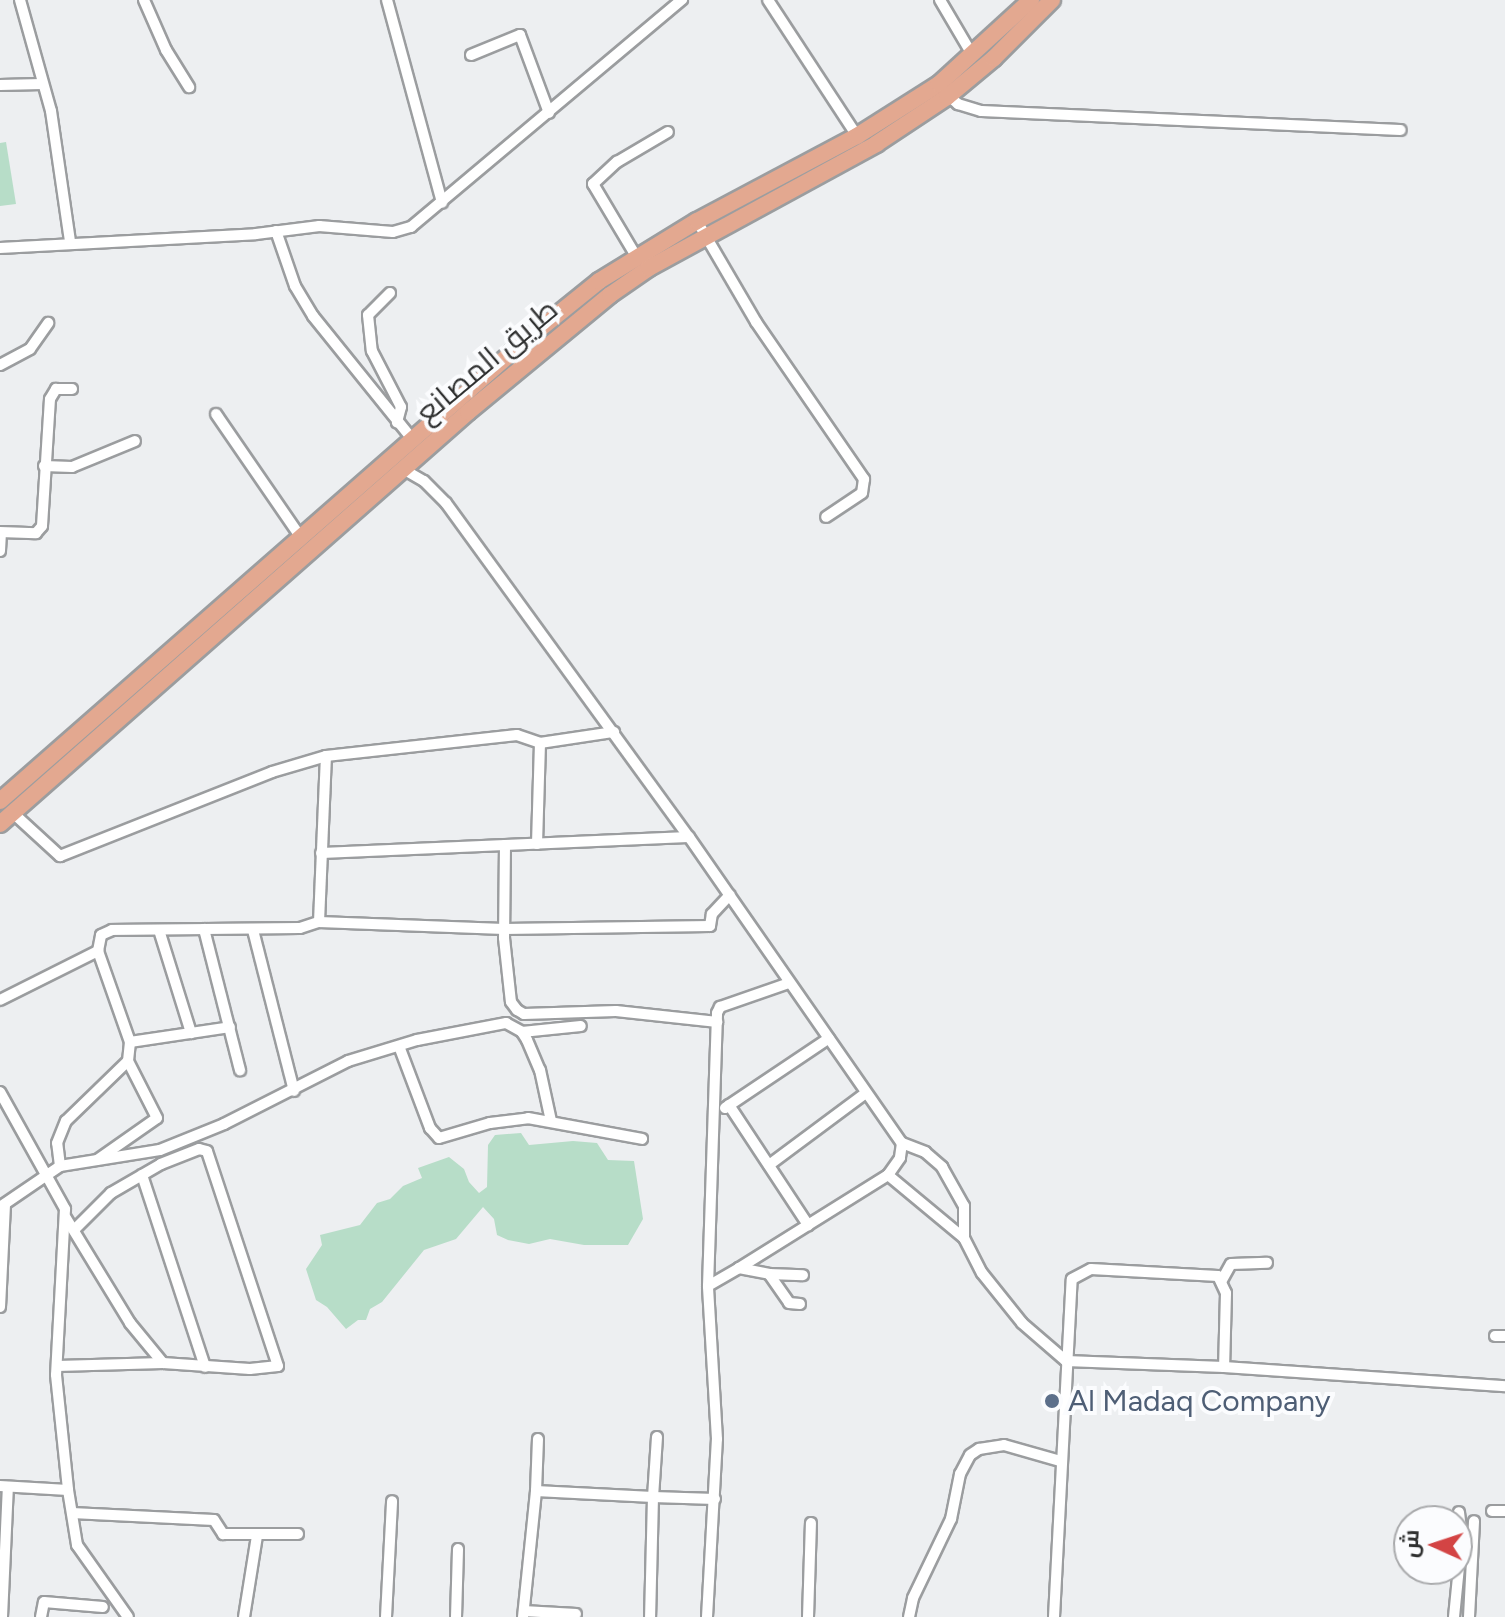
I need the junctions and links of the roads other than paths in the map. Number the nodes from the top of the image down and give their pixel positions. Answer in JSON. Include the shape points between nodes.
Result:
{"nodes":[{"id":1,"x":20,"y":0,"type":"edge"},
{"id":2,"x":144,"y":0,"type":"edge"},
{"id":3,"x":387,"y":0,"type":"edge"},
{"id":4,"x":682,"y":0,"type":"edge"},
{"id":5,"x":768,"y":0,"type":"edge"},
{"id":6,"x":940,"y":0,"type":"edge"},
{"id":7,"x":1031,"y":0,"type":"edge"},
{"id":8,"x":1052,"y":0,"type":"edge"},
{"id":9,"x":471,"y":55,"type":"dead end"},
{"id":10,"x":973,"y":56,"type":"junction"},
{"id":11,"x":42,"y":84,"type":"junction"},
{"id":12,"x":0,"y":85,"type":"edge"},
{"id":13,"x":189,"y":87,"type":"dead end"},
{"id":14,"x":943,"y":90,"type":"junction"},
{"id":15,"x":549,"y":113,"type":"junction"},
{"id":16,"x":1401,"y":130,"type":"dead end"},
{"id":17,"x":668,"y":132,"type":"dead end"},
{"id":18,"x":857,"y":136,"type":"junction"},
{"id":19,"x":442,"y":203,"type":"junction"},
{"id":20,"x":701,"y":229,"type":"junction"},
{"id":21,"x":276,"y":231,"type":"junction"},
{"id":22,"x":70,"y":242,"type":"junction"},
{"id":23,"x":0,"y":248,"type":"edge"},
{"id":24,"x":636,"y":256,"type":"junction"},
{"id":25,"x":390,"y":293,"type":"dead end"},
{"id":26,"x":48,"y":323,"type":"dead end"},
{"id":27,"x":0,"y":365,"type":"edge"},
{"id":28,"x":72,"y":389,"type":"dead end"},
{"id":29,"x":216,"y":414,"type":"dead end"},
{"id":30,"x":397,"y":422,"type":"junction"},
{"id":31,"x":413,"y":440,"type":"junction"},
{"id":32,"x":135,"y":441,"type":"dead end"},
{"id":33,"x":44,"y":466,"type":"junction"},
{"id":34,"x":403,"y":469,"type":"junction"},
{"id":35,"x":826,"y":517,"type":"dead end"},
{"id":36,"x":0,"y":532,"type":"edge"},
{"id":37,"x":300,"y":536,"type":"junction"},
{"id":38,"x":0,"y":551,"type":"edge"},
{"id":39,"x":614,"y":732,"type":"junction"},
{"id":40,"x":540,"y":743,"type":"junction"},
{"id":41,"x":326,"y":756,"type":"junction"},
{"id":42,"x":0,"y":801,"type":"edge"},
{"id":43,"x":6,"y":819,"type":"edge"},
{"id":44,"x":689,"y":837,"type":"junction"},
{"id":45,"x":537,"y":844,"type":"junction"},
{"id":46,"x":505,"y":845,"type":"junction"},
{"id":47,"x":321,"y":853,"type":"junction"},
{"id":48,"x":730,"y":895,"type":"junction"},
{"id":49,"x":319,"y":922,"type":"junction"},
{"id":50,"x":204,"y":929,"type":"junction"},
{"id":51,"x":504,"y":929,"type":"junction"},
{"id":52,"x":159,"y":930,"type":"junction"},
{"id":53,"x":253,"y":930,"type":"junction"},
{"id":54,"x":98,"y":951,"type":"junction"},
{"id":55,"x":789,"y":983,"type":"junction"},
{"id":56,"x":0,"y":1000,"type":"edge"},
{"id":57,"x":717,"y":1022,"type":"junction"},
{"id":58,"x":581,"y":1026,"type":"dead end"},
{"id":59,"x":230,"y":1027,"type":"junction"},
{"id":60,"x":522,"y":1032,"type":"junction"},
{"id":61,"x":191,"y":1033,"type":"junction"},
{"id":62,"x":829,"y":1038,"type":"junction"},
{"id":63,"x":130,"y":1042,"type":"junction"},
{"id":64,"x":399,"y":1046,"type":"junction"},
{"id":65,"x":128,"y":1061,"type":"junction"},
{"id":66,"x":240,"y":1070,"type":"dead end"},
{"id":67,"x":294,"y":1091,"type":"junction"},
{"id":68,"x":0,"y":1092,"type":"edge"},
{"id":69,"x":866,"y":1093,"type":"junction"},
{"id":70,"x":729,"y":1105,"type":"junction"},
{"id":71,"x":714,"y":1116,"type":"junction"},
{"id":72,"x":551,"y":1121,"type":"junction"},
{"id":73,"x":642,"y":1139,"type":"dead end"},
{"id":74,"x":902,"y":1143,"type":"junction"},
{"id":75,"x":96,"y":1161,"type":"junction"},
{"id":76,"x":769,"y":1165,"type":"junction"},
{"id":77,"x":60,"y":1166,"type":"junction"},
{"id":78,"x":142,"y":1175,"type":"junction"},
{"id":79,"x":888,"y":1175,"type":"junction"},
{"id":80,"x":46,"y":1178,"type":"junction"},
{"id":81,"x":3,"y":1205,"type":"edge"},
{"id":82,"x":66,"y":1218,"type":"junction"},
{"id":83,"x":808,"y":1225,"type":"junction"},
{"id":84,"x":74,"y":1230,"type":"junction"},
{"id":85,"x":964,"y":1238,"type":"junction"},
{"id":86,"x":1267,"y":1263,"type":"dead end"},
{"id":87,"x":739,"y":1268,"type":"junction"},
{"id":88,"x":769,"y":1274,"type":"junction"},
{"id":89,"x":803,"y":1275,"type":"dead end"},
{"id":90,"x":1222,"y":1280,"type":"junction"},
{"id":91,"x":708,"y":1286,"type":"junction"},
{"id":92,"x":800,"y":1304,"type":"dead end"},
{"id":93,"x":0,"y":1307,"type":"edge"},
{"id":94,"x":1066,"y":1361,"type":"junction"},
{"id":95,"x":163,"y":1363,"type":"junction"},
{"id":96,"x":57,"y":1366,"type":"junction"},
{"id":97,"x":205,"y":1367,"type":"junction"},
{"id":98,"x":1224,"y":1367,"type":"junction"},
{"id":99,"x":1505,"y":1386,"type":"edge"},
{"id":100,"x":657,"y":1437,"type":"dead end"},
{"id":101,"x":538,"y":1439,"type":"dead end"},
{"id":102,"x":1060,"y":1461,"type":"junction"},
{"id":103,"x":4,"y":1487,"type":"edge"},
{"id":104,"x":68,"y":1490,"type":"junction"},
{"id":105,"x":536,"y":1491,"type":"junction"},
{"id":106,"x":653,"y":1497,"type":"junction"},
{"id":107,"x":715,"y":1499,"type":"junction"},
{"id":108,"x":392,"y":1501,"type":"dead end"},
{"id":109,"x":1492,"y":1511,"type":"dead end"},
{"id":110,"x":1505,"y":1511,"type":"edge"},
{"id":111,"x":72,"y":1513,"type":"junction"},
{"id":112,"x":1474,"y":1521,"type":"dead end"},
{"id":113,"x":811,"y":1523,"type":"dead end"},
{"id":114,"x":298,"y":1534,"type":"dead end"},
{"id":115,"x":257,"y":1536,"type":"junction"},
{"id":116,"x":458,"y":1549,"type":"dead end"},
{"id":117,"x":1457,"y":1585,"type":"edge"},
{"id":118,"x":103,"y":1607,"type":"dead end"},
{"id":119,"x":524,"y":1614,"type":"edge"},
{"id":120,"x":576,"y":1614,"type":"dead end"},
{"id":121,"x":2,"y":1617,"type":"edge"},
{"id":122,"x":41,"y":1617,"type":"edge"},
{"id":123,"x":128,"y":1617,"type":"edge"},
{"id":124,"x":244,"y":1617,"type":"edge"},
{"id":125,"x":386,"y":1617,"type":"edge"},
{"id":126,"x":456,"y":1617,"type":"edge"},
{"id":127,"x":650,"y":1617,"type":"edge"},
{"id":128,"x":707,"y":1617,"type":"edge"},
{"id":129,"x":808,"y":1617,"type":"edge"},
{"id":130,"x":909,"y":1617,"type":"edge"},
{"id":131,"x":1054,"y":1617,"type":"edge"},
{"id":132,"x":1454,"y":1617,"type":"edge"},
{"id":133,"x":1469,"y":1617,"type":"edge"}],
"edges":[{"from":1,"to":11,"type":"street"},
{"from":2,"to":13,"type":"street"},
{"from":3,"to":19,"type":"street"},
{"from":4,"to":15,"type":"street"},
{"from":5,"to":18,"type":"street"},
{"from":6,"to":10,"type":"street"},
{"from":7,"to":10,"type":"main road","name":"طريق المصانع"},
{"from":8,"to":14,"type":"main road","name":"طريق المصانع","via":[[973,78]]},
{"from":9,"to":15,"type":"street","via":[[520,35]]},
{"from":10,"to":14,"type":"main road","name":"طريق المصانع"},
{"from":11,"to":12,"type":"street"},
{"from":11,"to":22,"type":"street","via":[[51,111]]},
{"from":14,"to":16,"type":"street","via":[[964,107],[981,111]]},
{"from":14,"to":18,"type":"main road","name":"طريق المصانع"},
{"from":14,"to":20,"type":"main road","name":"طريق المصانع","via":[[876,144]]},
{"from":15,"to":19,"type":"street"},
{"from":17,"to":24,"type":"street","via":[[617,162],[593,184]]},
{"from":18,"to":20,"type":"main road","name":"طريق المصانع"},
{"from":19,"to":21,"type":"street","via":[[411,227],[393,232],[333,226]]},
{"from":20,"to":24,"type":"main road","name":"طريق المصانع"},
{"from":20,"to":34,"type":"main road","name":"طريق المصانع","via":[[610,295]]},
{"from":20,"to":35,"type":"street","via":[[756,322],[864,479],[862,493]]},
{"from":21,"to":22,"type":"street"},
{"from":21,"to":30,"type":"street","via":[[295,286],[313,316]]},
{"from":22,"to":23,"type":"street"},
{"from":24,"to":31,"type":"main road","name":"طريق المصانع","via":[[526,340]]},
{"from":25,"to":30,"type":"street","via":[[368,315],[372,351],[401,407]]},
{"from":26,"to":27,"type":"street","via":[[30,349]]},
{"from":28,"to":33,"type":"street","via":[[52,393]]},
{"from":29,"to":37,"type":"street"},
{"from":30,"to":31,"type":"street"},
{"from":31,"to":37,"type":"main road","name":"طريق المصانع"},
{"from":32,"to":33,"type":"street","via":[[72,467]]},
{"from":33,"to":36,"type":"street","via":[[39,531]]},
{"from":34,"to":39,"type":"street","via":[[446,503]]},
{"from":34,"to":43,"type":"main road","name":"طريق المصانع"},
{"from":36,"to":38,"type":"street"},
{"from":37,"to":42,"type":"main road","name":"طريق المصانع"},
{"from":39,"to":40,"type":"street"},
{"from":39,"to":44,"type":"street"},
{"from":40,"to":41,"type":"street","via":[[517,735]]},
{"from":40,"to":45,"type":"street"},
{"from":41,"to":43,"type":"street","via":[[272,772],[64,855],[56,856]]},
{"from":41,"to":47,"type":"street"},
{"from":44,"to":45,"type":"street"},
{"from":44,"to":48,"type":"street"},
{"from":45,"to":46,"type":"street"},
{"from":46,"to":47,"type":"street"},
{"from":46,"to":51,"type":"street"},
{"from":47,"to":49,"type":"street"},
{"from":48,"to":51,"type":"street","via":[[712,914],[710,926]]},
{"from":48,"to":55,"type":"street"},
{"from":49,"to":51,"type":"street"},
{"from":49,"to":53,"type":"street"},
{"from":50,"to":52,"type":"street"},
{"from":50,"to":53,"type":"street"},
{"from":50,"to":59,"type":"street"},
{"from":51,"to":57,"type":"street","via":[[511,1002],[524,1014],[616,1011]]},
{"from":52,"to":54,"type":"street","via":[[112,930],[100,936]]},
{"from":52,"to":61,"type":"street"},
{"from":53,"to":67,"type":"street"},
{"from":54,"to":56,"type":"street"},
{"from":54,"to":63,"type":"street"},
{"from":55,"to":57,"type":"street","via":[[720,1007]]},
{"from":55,"to":62,"type":"street"},
{"from":57,"to":71,"type":"street"},
{"from":58,"to":60,"type":"street"},
{"from":59,"to":61,"type":"street"},
{"from":59,"to":66,"type":"street"},
{"from":60,"to":64,"type":"street","via":[[506,1023]]},
{"from":60,"to":72,"type":"street","via":[[540,1070]]},
{"from":61,"to":63,"type":"street"},
{"from":62,"to":69,"type":"street"},
{"from":62,"to":70,"type":"street"},
{"from":63,"to":65,"type":"street"},
{"from":64,"to":67,"type":"street","via":[[348,1061]]},
{"from":64,"to":72,"type":"street","via":[[430,1128],[439,1138],[523,1118]]},
{"from":65,"to":75,"type":"street","via":[[157,1118]]},
{"from":65,"to":77,"type":"street","via":[[66,1121],[57,1143]]},
{"from":67,"to":75,"type":"street","via":[[160,1150]]},
{"from":68,"to":80,"type":"street"},
{"from":69,"to":74,"type":"street"},
{"from":69,"to":76,"type":"street"},
{"from":70,"to":71,"type":"street"},
{"from":70,"to":76,"type":"street"},
{"from":71,"to":91,"type":"street"},
{"from":72,"to":73,"type":"street"},
{"from":74,"to":79,"type":"street","via":[[900,1158]]},
{"from":74,"to":85,"type":"street","via":[[925,1152],[942,1167],[964,1206]]},
{"from":75,"to":77,"type":"street"},
{"from":76,"to":83,"type":"street"},
{"from":77,"to":80,"type":"street"},
{"from":78,"to":84,"type":"street","via":[[111,1193]]},
{"from":78,"to":97,"type":"street"},
{"from":78,"to":97,"type":"street","via":[[199,1149],[207,1151],[278,1366]]},
{"from":79,"to":83,"type":"street"},
{"from":79,"to":85,"type":"street"},
{"from":80,"to":81,"type":"street"},
{"from":80,"to":82,"type":"street","via":[[60,1196]]},
{"from":81,"to":93,"type":"street"},
{"from":82,"to":84,"type":"street"},
{"from":82,"to":96,"type":"street"},
{"from":83,"to":87,"type":"street"},
{"from":84,"to":95,"type":"street","via":[[130,1323]]},
{"from":85,"to":94,"type":"street","via":[[982,1273],[1022,1323]]},
{"from":86,"to":90,"type":"street","via":[[1231,1264]]},
{"from":87,"to":88,"type":"street"},
{"from":87,"to":91,"type":"street"},
{"from":88,"to":89,"type":"street"},
{"from":88,"to":92,"type":"street","via":[[789,1303]]},
{"from":90,"to":94,"type":"street","via":[[1209,1273],[1083,1270],[1070,1285]]},
{"from":90,"to":98,"type":"street"},
{"from":91,"to":107,"type":"street"},
{"from":94,"to":98,"type":"street"},
{"from":94,"to":102,"type":"street"},
{"from":95,"to":96,"type":"street"},
{"from":95,"to":97,"type":"street"},
{"from":96,"to":104,"type":"street"},
{"from":98,"to":99,"type":"street"},
{"from":100,"to":106,"type":"street"},
{"from":101,"to":105,"type":"street"},
{"from":102,"to":130,"type":"street","via":[[1004,1445],[970,1455],[960,1474],[949,1527],[913,1598]]},
{"from":102,"to":131,"type":"street"},
{"from":103,"to":104,"type":"street"},
{"from":103,"to":121,"type":"street"},
{"from":104,"to":111,"type":"street"},
{"from":105,"to":106,"type":"street"},
{"from":105,"to":119,"type":"street"},
{"from":106,"to":107,"type":"street"},
{"from":106,"to":127,"type":"street"},
{"from":107,"to":128,"type":"street"},
{"from":108,"to":125,"type":"street"},
{"from":109,"to":110,"type":"street"},
{"from":111,"to":115,"type":"street","via":[[214,1520],[222,1533]]},
{"from":111,"to":123,"type":"street","via":[[77,1545]]},
{"from":112,"to":133,"type":"street"},
{"from":113,"to":129,"type":"street"},
{"from":114,"to":115,"type":"street"},
{"from":115,"to":124,"type":"street"},
{"from":116,"to":126,"type":"street"},
{"from":117,"to":132,"type":"street"},
{"from":118,"to":122,"type":"street","via":[[44,1602]]},
{"from":119,"to":120,"type":"street"}]}
